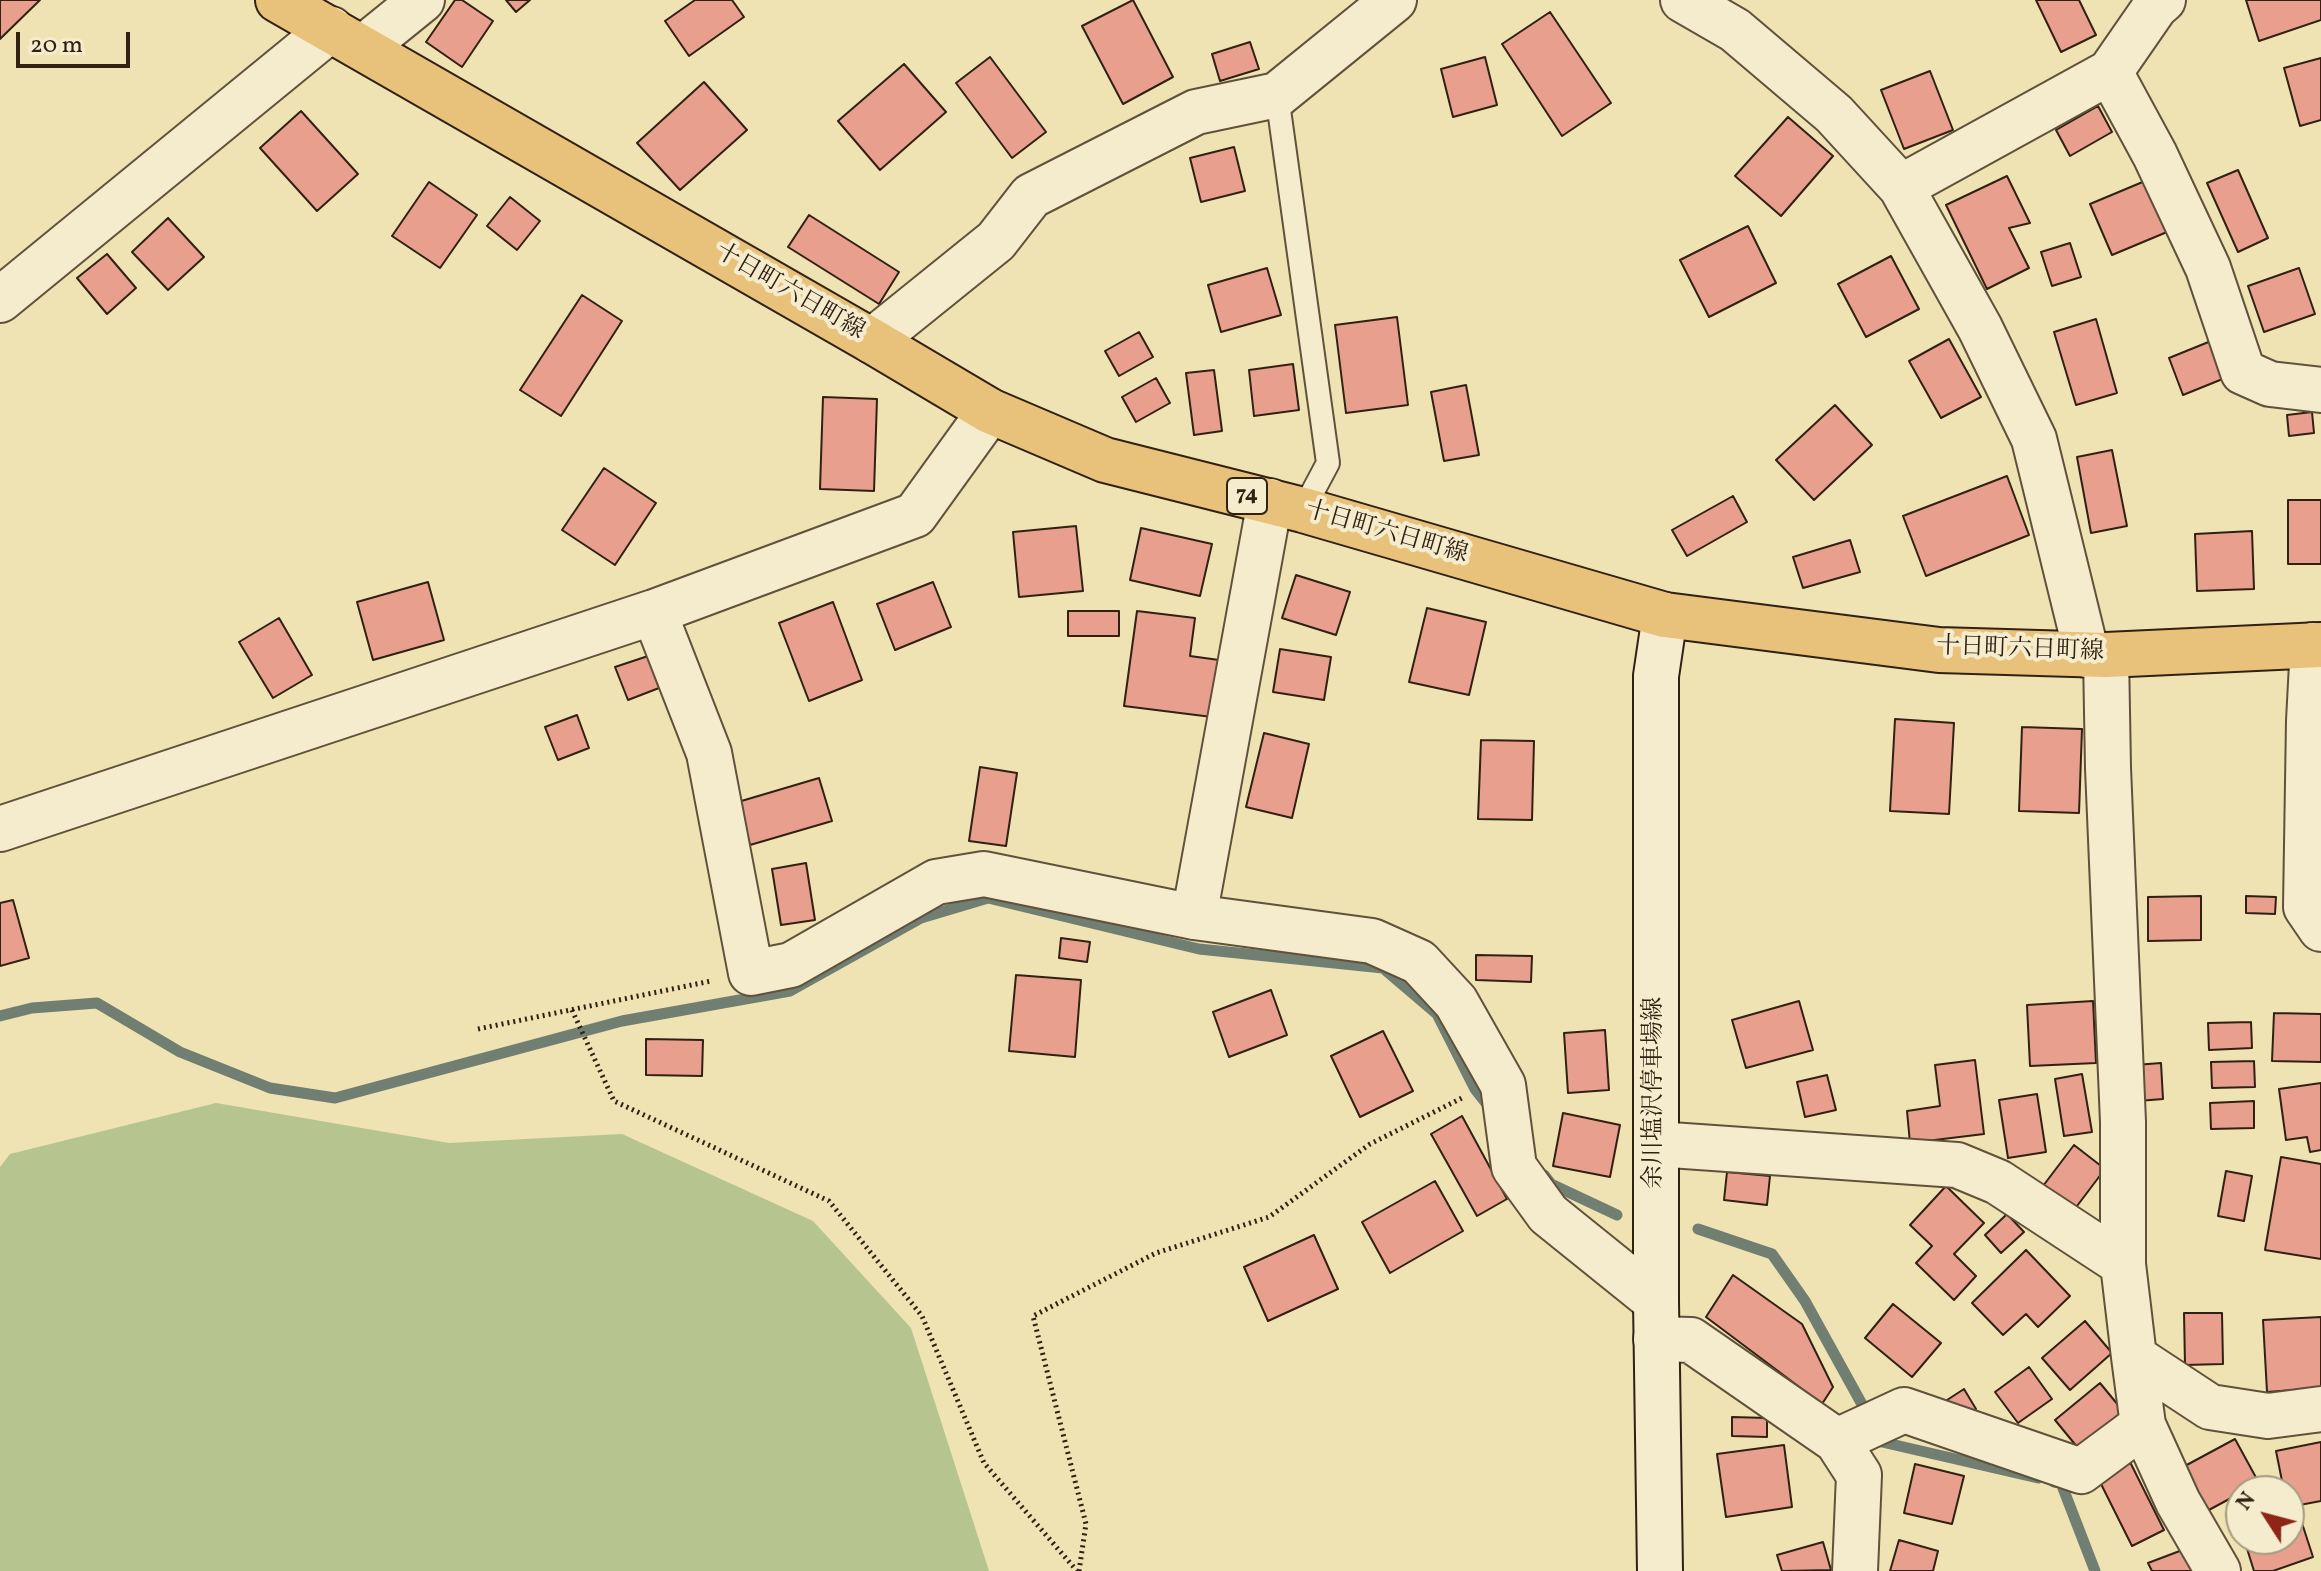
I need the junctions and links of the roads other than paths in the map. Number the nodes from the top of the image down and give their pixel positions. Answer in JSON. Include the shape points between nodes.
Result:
{"nodes":[{"id":1,"x":278,"y":0,"type":"edge"},
{"id":2,"x":422,"y":0,"type":"edge"},
{"id":3,"x":1394,"y":0,"type":"edge"},
{"id":4,"x":1683,"y":0,"type":"edge"},
{"id":5,"x":2163,"y":0,"type":"edge"},
{"id":6,"x":347,"y":38,"type":"junction"},
{"id":7,"x":2110,"y":72,"type":"junction"},
{"id":8,"x":1277,"y":95,"type":"junction"},
{"id":9,"x":1901,"y":187,"type":"junction"},
{"id":10,"x":0,"y":300,"type":"edge"},
{"id":11,"x":872,"y":341,"type":"junction"},
{"id":12,"x":2321,"y":390,"type":"edge"},
{"id":13,"x":990,"y":411,"type":"junction"},
{"id":14,"x":1286,"y":506,"type":"junction"},
{"id":15,"x":654,"y":612,"type":"junction"},
{"id":16,"x":1665,"y":615,"type":"junction"},
{"id":17,"x":2317,"y":645,"type":"edge"},
{"id":18,"x":2096,"y":655,"type":"junction"},
{"id":19,"x":2315,"y":721,"type":"edge"},
{"id":20,"x":0,"y":829,"type":"edge"},
{"id":21,"x":1194,"y":917,"type":"junction"},
{"id":22,"x":2321,"y":929,"type":"edge"},
{"id":23,"x":1656,"y":1144,"type":"junction"},
{"id":24,"x":2123,"y":1264,"type":"junction"},
{"id":25,"x":1656,"y":1320,"type":"junction"},
{"id":26,"x":2134,"y":1357,"type":"junction"},
{"id":27,"x":2321,"y":1409,"type":"edge"},
{"id":28,"x":2143,"y":1425,"type":"junction"},
{"id":29,"x":1837,"y":1441,"type":"junction"},
{"id":30,"x":1660,"y":1571,"type":"edge"},
{"id":31,"x":1855,"y":1571,"type":"edge"},
{"id":32,"x":2218,"y":1571,"type":"edge"}],
"edges":[{"from":1,"to":6,"type":"main road","name":"十日町六日町線","number":"74"},
{"from":2,"to":6,"type":"street"},
{"from":3,"to":8,"type":"street"},
{"from":4,"to":9,"type":"street","via":[[1735,30],[1834,114]]},
{"from":5,"to":7,"type":"street"},
{"from":6,"to":10,"type":"street"},
{"from":6,"to":11,"type":"main road","name":"十日町六日町線","number":"74"},
{"from":7,"to":9,"type":"street"},
{"from":7,"to":12,"type":"street","via":[[2208,268],[2243,372],[2270,384]]},
{"from":8,"to":11,"type":"street","via":[[1196,112],[1031,196],[996,241]]},
{"from":8,"to":14,"type":"lane","via":[[1328,463]]},
{"from":9,"to":18,"type":"street","via":[[1980,328],[2034,439]]},
{"from":11,"to":13,"type":"main road","name":"十日町六日町線","number":"74"},
{"from":13,"to":14,"type":"main road","name":"十日町六日町線","number":"74","via":[[1105,460]]},
{"from":13,"to":15,"type":"street","via":[[915,515]]},
{"from":14,"to":16,"type":"main road","name":"十日町六日町線","number":"74"},
{"from":14,"to":21,"type":"street"},
{"from":15,"to":20,"type":"street"},
{"from":15,"to":21,"type":"street","via":[[709,753],[751,973],[791,965],[936,882],[984,874]]},
{"from":16,"to":18,"type":"main road","name":"十日町六日町線","number":"74","via":[[1939,650]]},
{"from":16,"to":23,"type":"street","name":"余川塩沢停車場線","via":[[1656,676]]},
{"from":17,"to":18,"type":"main road","name":"十日町六日町線","number":"74"},
{"from":17,"to":19,"type":"street"},
{"from":18,"to":24,"type":"street","via":[[2108,768],[2123,1122]]},
{"from":19,"to":22,"type":"street","via":[[2306,907]]},
{"from":21,"to":25,"type":"street","via":[[1372,941],[1419,962],[1456,1002],[1514,1167],[1548,1214]]},
{"from":23,"to":24,"type":"street","via":[[1957,1165],[1998,1182]]},
{"from":23,"to":25,"type":"street","name":"余川塩沢停車場線"},
{"from":24,"to":26,"type":"street"},
{"from":25,"to":29,"type":"street"},
{"from":25,"to":30,"type":"street","name":"余川塩沢停車場線"},
{"from":26,"to":27,"type":"street","via":[[2210,1407],[2268,1416]]},
{"from":26,"to":28,"type":"street"},
{"from":28,"to":29,"type":"street","via":[[2081,1471],[1904,1410]]},
{"from":28,"to":32,"type":"street","via":[[2178,1502]]},
{"from":29,"to":31,"type":"street","via":[[1859,1475]]}]}
